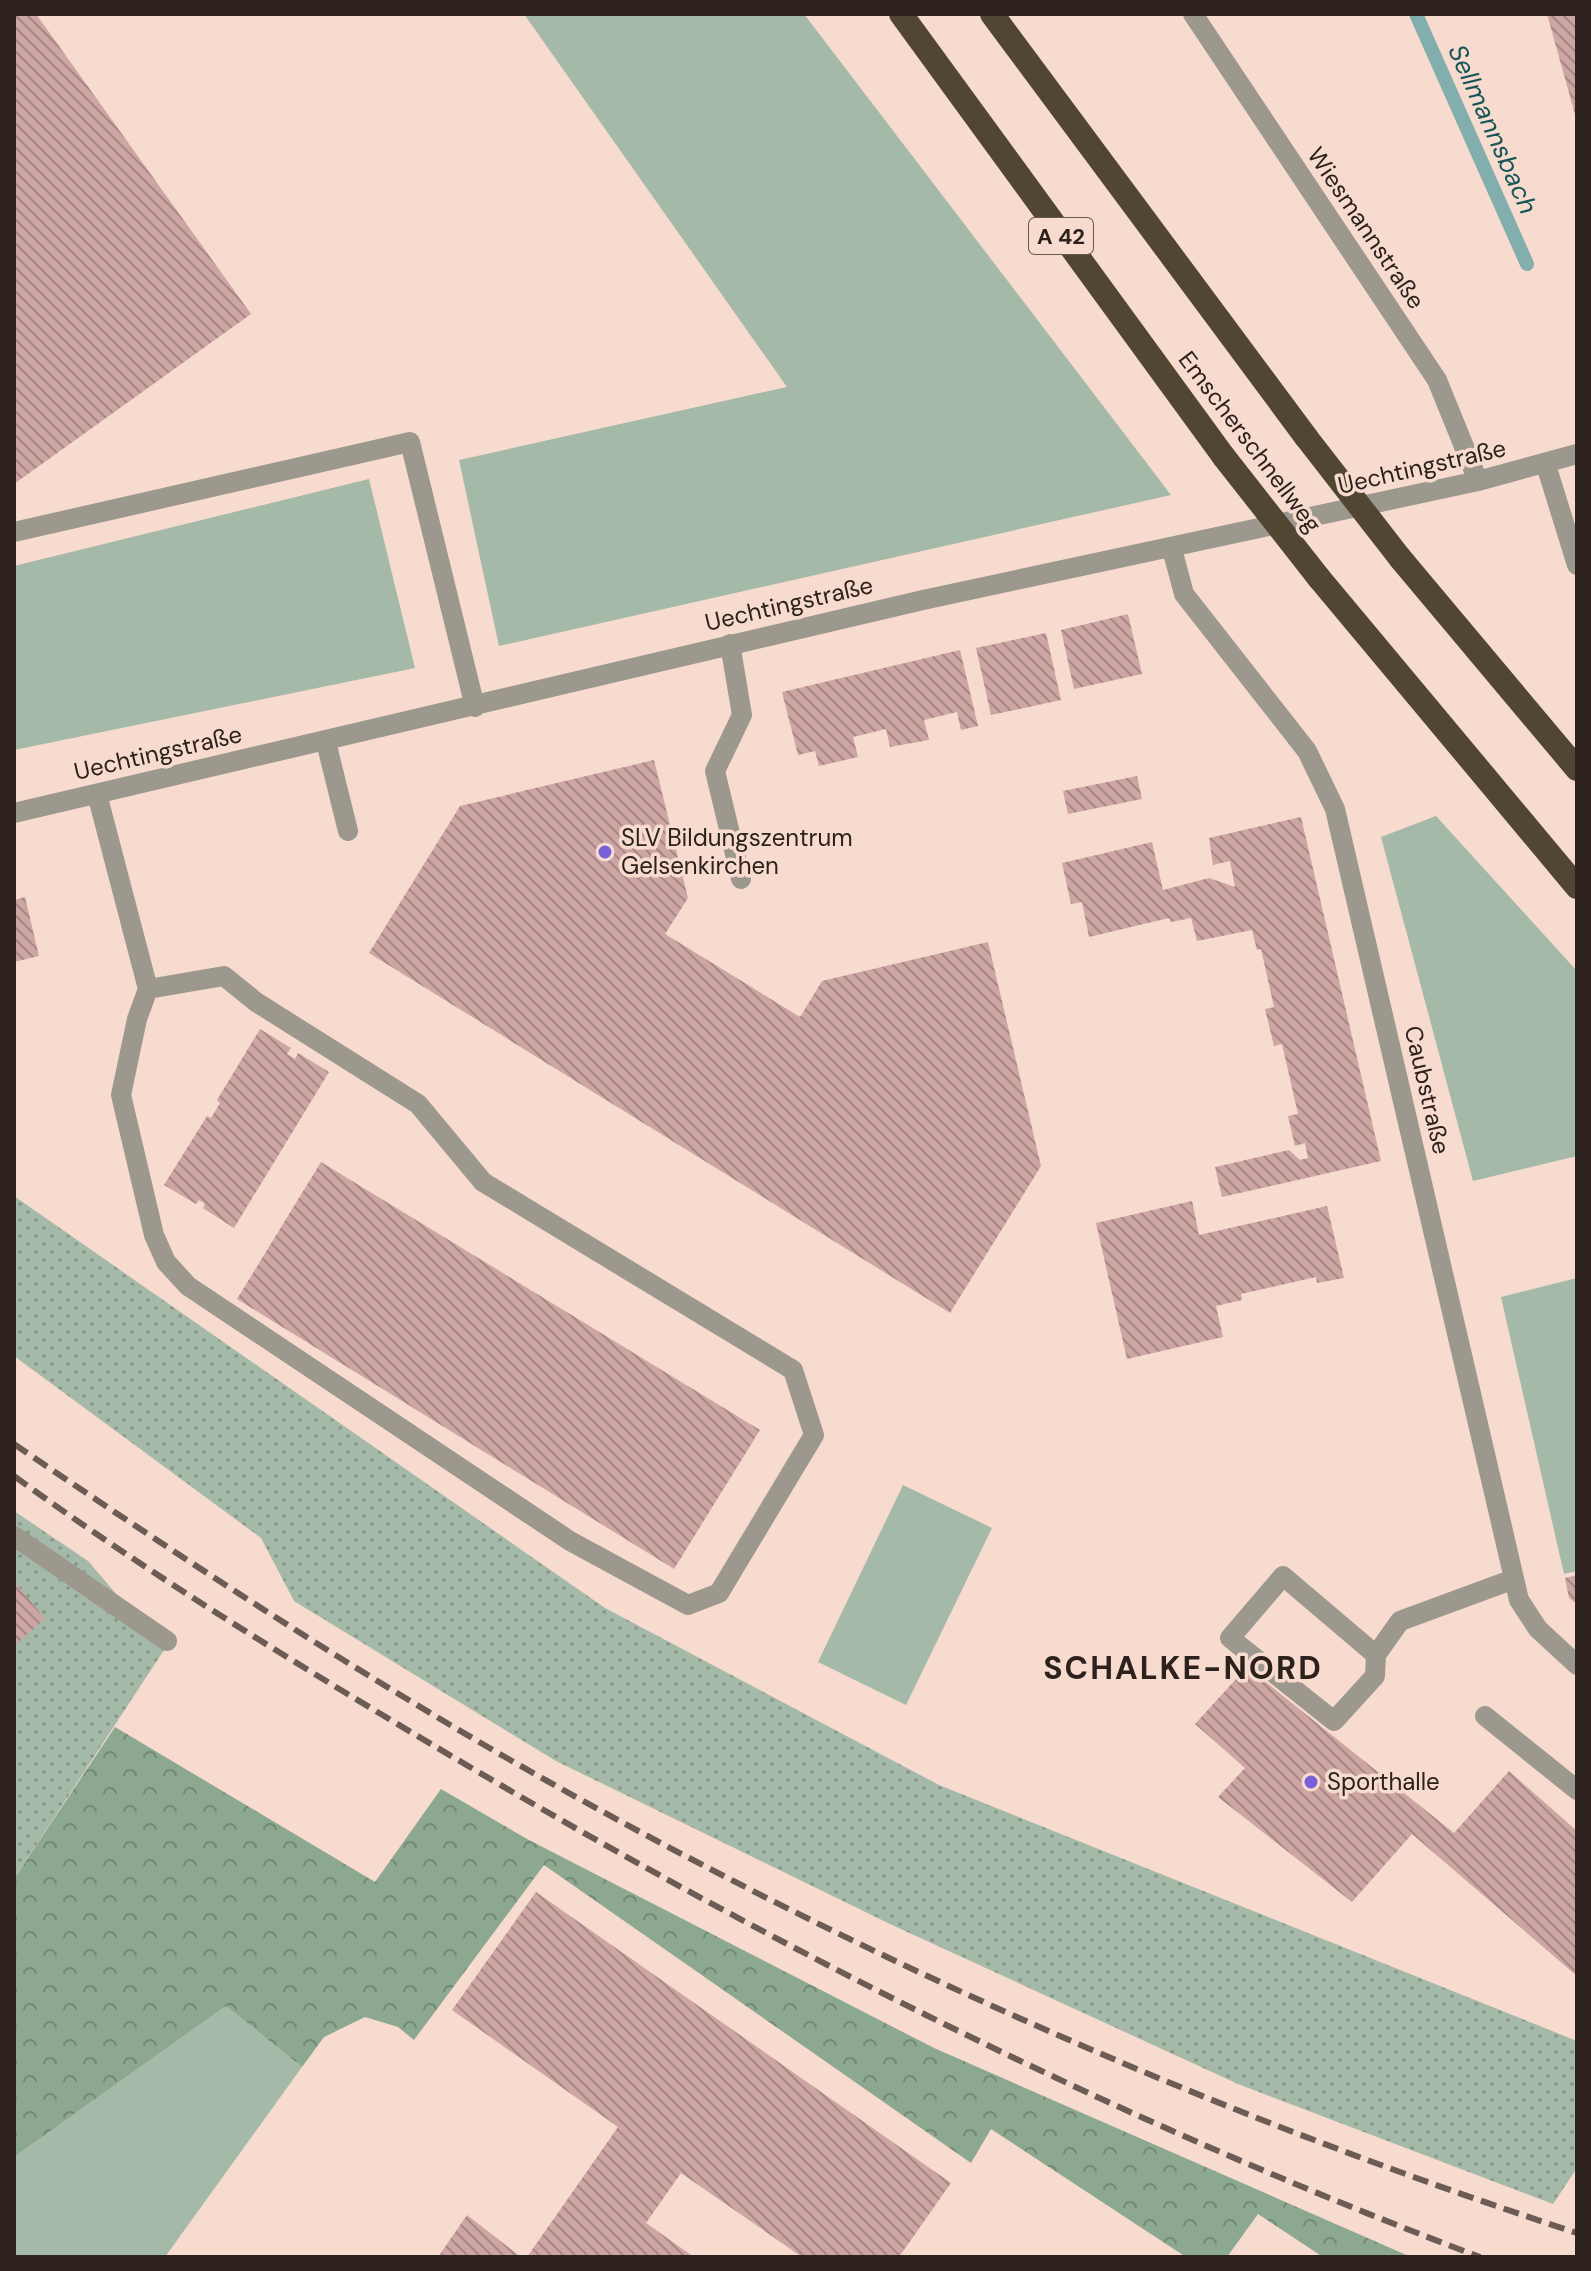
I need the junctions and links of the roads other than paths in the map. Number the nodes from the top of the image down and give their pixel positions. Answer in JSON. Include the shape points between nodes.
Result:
{"nodes":[{"id":1,"x":901,"y":14,"type":"edge"},
{"id":2,"x":992,"y":14,"type":"edge"},
{"id":3,"x":1193,"y":14,"type":"edge"},
{"id":4,"x":1577,"y":454,"type":"edge"},
{"id":5,"x":1546,"y":465,"type":"junction"},
{"id":6,"x":1478,"y":481,"type":"junction"},
{"id":7,"x":14,"y":532,"type":"edge"},
{"id":8,"x":1172,"y":549,"type":"junction"},
{"id":9,"x":1577,"y":565,"type":"edge"},
{"id":10,"x":730,"y":644,"type":"junction"},
{"id":11,"x":475,"y":707,"type":"junction"},
{"id":12,"x":326,"y":742,"type":"junction"},
{"id":13,"x":1577,"y":769,"type":"edge"},
{"id":14,"x":97,"y":794,"type":"junction"},
{"id":15,"x":14,"y":813,"type":"edge"},
{"id":16,"x":348,"y":831,"type":"dead end"},
{"id":17,"x":741,"y":879,"type":"dead end"},
{"id":18,"x":1577,"y":887,"type":"edge"},
{"id":19,"x":148,"y":989,"type":"junction"},
{"id":20,"x":14,"y":1536,"type":"edge"},
{"id":21,"x":1514,"y":1579,"type":"junction"},
{"id":22,"x":167,"y":1641,"type":"dead end"},
{"id":23,"x":1376,"y":1655,"type":"junction"},
{"id":24,"x":1577,"y":1665,"type":"edge"},
{"id":25,"x":1485,"y":1716,"type":"dead end"},
{"id":26,"x":1577,"y":1790,"type":"edge"}],
"edges":[{"from":1,"to":18,"type":"highway","name":"Emscherschnellweg","number":"A 42","bridge":true,"via":[[1224,457]]},
{"from":2,"to":13,"type":"highway","name":"Emscherschnellweg","bridge":true,"via":[[1306,437]]},
{"from":3,"to":6,"type":"street","name":"Wiesmannstraße","via":[[1437,380]]},
{"from":4,"to":5,"type":"street","name":"Uechtingstraße"},
{"from":5,"to":6,"type":"street","name":"Uechtingstraße"},
{"from":5,"to":9,"type":"street"},
{"from":6,"to":8,"type":"street","name":"Uechtingstraße"},
{"from":7,"to":11,"type":"street","via":[[410,442]]},
{"from":8,"to":10,"type":"street","name":"Uechtingstraße"},
{"from":8,"to":21,"type":"street","name":"Caubstraße","via":[[1184,594],[1307,751],[1335,809]]},
{"from":10,"to":11,"type":"street","name":"Uechtingstraße"},
{"from":10,"to":17,"type":"street","via":[[742,715],[715,771]]},
{"from":11,"to":12,"type":"street","name":"Uechtingstraße"},
{"from":12,"to":14,"type":"street","name":"Uechtingstraße"},
{"from":12,"to":16,"type":"street"},
{"from":14,"to":15,"type":"street","name":"Uechtingstraße"},
{"from":14,"to":19,"type":"street"},
{"from":19,"to":19,"type":"street","via":[[121,1095],[154,1235],[166,1262],[188,1286],[570,1541],[688,1605],[719,1593],[814,1435],[793,1370],[483,1182],[418,1104],[256,1002],[224,976]]},
{"from":20,"to":22,"type":"street"},
{"from":21,"to":23,"type":"street","via":[[1400,1621]]},
{"from":21,"to":24,"type":"street","name":"Caubstraße","via":[[1519,1600],[1538,1629]]},
{"from":23,"to":23,"type":"street","via":[[1283,1576],[1230,1638],[1334,1721],[1375,1676]]},
{"from":25,"to":26,"type":"street"}]}
